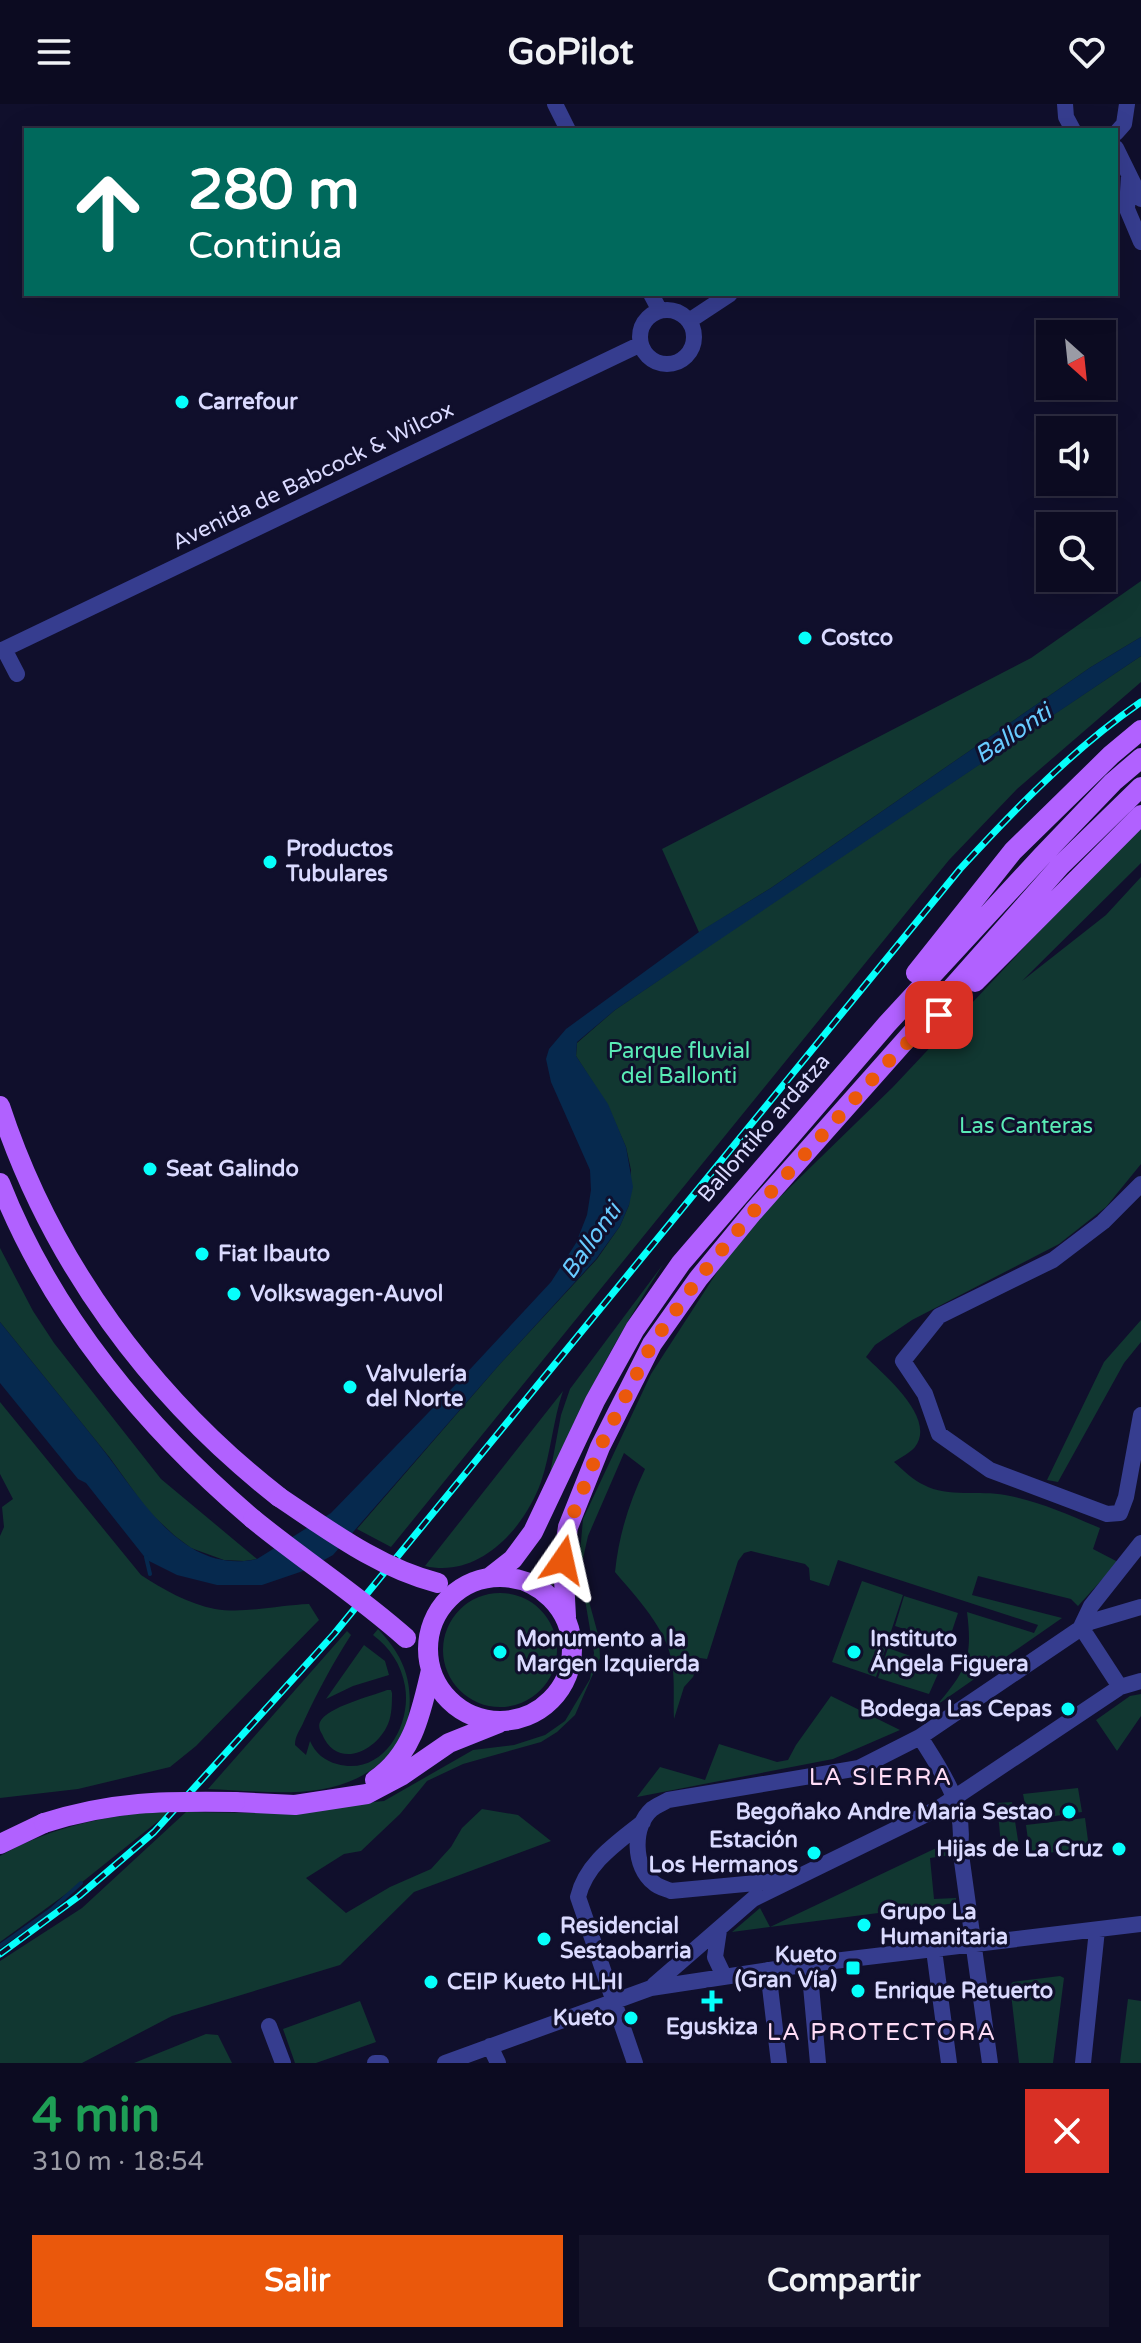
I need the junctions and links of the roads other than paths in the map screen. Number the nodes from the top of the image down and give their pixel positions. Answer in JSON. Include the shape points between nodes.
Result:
{"nodes":[{"id":1,"x":555,"y":104,"type":"edge"},
{"id":2,"x":1065,"y":104,"type":"edge"},
{"id":3,"x":1127,"y":104,"type":"edge"},
{"id":4,"x":567,"y":128,"type":"edge"},
{"id":5,"x":1066,"y":128,"type":"edge"},
{"id":6,"x":1118,"y":131,"type":"edge"},
{"id":7,"x":1118,"y":151,"type":"edge"},
{"id":8,"x":1135,"y":179,"type":"edge"},
{"id":9,"x":1141,"y":199,"type":"edge"},
{"id":10,"x":1141,"y":242,"type":"edge"},
{"id":11,"x":652,"y":296,"type":"edge"},
{"id":12,"x":727,"y":296,"type":"edge"},
{"id":13,"x":660,"y":311,"type":"junction"},
{"id":14,"x":689,"y":321,"type":"junction"},
{"id":15,"x":641,"y":344,"type":"junction"},
{"id":16,"x":2,"y":650,"type":"edge"},
{"id":17,"x":17,"y":674,"type":"dead end"},
{"id":18,"x":1141,"y":730,"type":"edge"},
{"id":19,"x":1141,"y":758,"type":"edge"},
{"id":20,"x":1141,"y":787,"type":"edge"},
{"id":21,"x":1141,"y":815,"type":"edge"},
{"id":22,"x":887,"y":1024,"type":"junction"},
{"id":23,"x":897,"y":1052,"type":"junction"},
{"id":24,"x":0,"y":1106,"type":"edge"},
{"id":25,"x":0,"y":1183,"type":"edge"},
{"id":26,"x":1141,"y":1184,"type":"edge"},
{"id":27,"x":1141,"y":1415,"type":"edge"},
{"id":28,"x":1134,"y":1493,"type":"edge"},
{"id":29,"x":1141,"y":1543,"type":"edge"},
{"id":30,"x":481,"y":1580,"type":"junction"},
{"id":31,"x":1141,"y":1607,"type":"edge"},
{"id":32,"x":566,"y":1617,"type":"junction"},
{"id":33,"x":1081,"y":1627,"type":"junction"},
{"id":34,"x":430,"y":1664,"type":"junction"},
{"id":35,"x":1141,"y":1681,"type":"edge"},
{"id":36,"x":1120,"y":1687,"type":"junction"},
{"id":37,"x":501,"y":1722,"type":"junction"},
{"id":38,"x":920,"y":1737,"type":"junction"},
{"id":39,"x":956,"y":1798,"type":"junction"},
{"id":40,"x":340,"y":1800,"type":"junction"},
{"id":41,"x":643,"y":1822,"type":"junction"},
{"id":42,"x":0,"y":1844,"type":"edge"},
{"id":43,"x":787,"y":1880,"type":"junction"},
{"id":44,"x":1141,"y":1924,"type":"edge"},
{"id":45,"x":719,"y":1930,"type":"junction"},
{"id":46,"x":1097,"y":1930,"type":"junction"},
{"id":47,"x":975,"y":1944,"type":"junction"},
{"id":48,"x":934,"y":1950,"type":"junction"},
{"id":49,"x":809,"y":1964,"type":"junction"},
{"id":50,"x":768,"y":1970,"type":"junction"},
{"id":51,"x":724,"y":1976,"type":"junction"},
{"id":52,"x":651,"y":1988,"type":"junction"},
{"id":53,"x":613,"y":2002,"type":"junction"},
{"id":54,"x":269,"y":2026,"type":"dead end"},
{"id":55,"x":490,"y":2046,"type":"junction"},
{"id":56,"x":283,"y":2063,"type":"edge"},
{"id":57,"x":375,"y":2063,"type":"edge"},
{"id":58,"x":381,"y":2063,"type":"edge"},
{"id":59,"x":445,"y":2063,"type":"edge"},
{"id":60,"x":498,"y":2063,"type":"edge"},
{"id":61,"x":635,"y":2063,"type":"edge"},
{"id":62,"x":779,"y":2063,"type":"edge"},
{"id":63,"x":818,"y":2063,"type":"edge"},
{"id":64,"x":949,"y":2063,"type":"edge"},
{"id":65,"x":990,"y":2063,"type":"edge"},
{"id":66,"x":1083,"y":2063,"type":"edge"}],
"edges":[{"from":1,"to":4,"type":"street"},
{"from":2,"to":5,"type":"street"},
{"from":3,"to":6,"type":"street"},
{"from":7,"to":8,"type":"street"},
{"from":8,"to":9,"type":"street"},
{"from":8,"to":10,"type":"street","via":[[1127,209]]},
{"from":11,"to":13,"type":"street"},
{"from":12,"to":14,"type":"street"},
{"from":13,"to":14,"type":"street","via":[[676,311]]},
{"from":13,"to":15,"type":"street","via":[[642,327]]},
{"from":14,"to":15,"type":"street","via":[[693,343],[680,360],[653,360]]},
{"from":15,"to":16,"type":"street","name":"Avenida de Babcock & Wilcox"},
{"from":16,"to":17,"type":"street"},
{"from":18,"to":22,"type":"main road","via":[[1013,851],[895,1000]]},
{"from":19,"to":22,"type":"main road","name":"Ballontiko ardatza"},
{"from":20,"to":23,"type":"main road","via":[[1060,866]]},
{"from":21,"to":23,"type":"main road","via":[[960,997]]},
{"from":22,"to":30,"type":"main road","name":"Ballontiko ardatza","via":[[681,1263],[621,1353],[533,1532],[513,1559]]},
{"from":23,"to":32,"type":"main road","via":[[753,1212],[652,1344],[600,1447],[568,1527],[563,1560]]},
{"from":24,"to":30,"type":"main road","bridge":true,"via":[[48,1221],[96,1303],[144,1366],[224,1452],[279,1497],[399,1571],[438,1583]]},
{"from":25,"to":34,"type":"main road","bridge":true,"via":[[45,1275],[110,1372],[172,1444],[295,1554],[362,1600]]},
{"from":26,"to":28,"type":"street","via":[[1053,1260],[939,1316],[903,1361],[925,1394],[939,1434],[990,1470],[1107,1514],[1120,1513]]},
{"from":27,"to":28,"type":"street"},
{"from":29,"to":33,"type":"street","via":[[1091,1606]]},
{"from":30,"to":32,"type":"main road","via":[[513,1578],[534,1585]]},
{"from":30,"to":34,"type":"main road","via":[[455,1592],[442,1606],[431,1631]]},
{"from":31,"to":33,"type":"street","via":[[1101,1616]]},
{"from":32,"to":37,"type":"main road","via":[[573,1652],[562,1687],[536,1712]]},
{"from":33,"to":36,"type":"street"},
{"from":33,"to":38,"type":"street"},
{"from":34,"to":37,"type":"main road","via":[[441,1691],[457,1708],[478,1719]]},
{"from":34,"to":40,"type":"main road","via":[[408,1747],[387,1772]]},
{"from":35,"to":36,"type":"street"},
{"from":36,"to":39,"type":"street"},
{"from":37,"to":40,"type":"main road","via":[[449,1743],[367,1794]]},
{"from":38,"to":39,"type":"street"},
{"from":38,"to":41,"type":"street","via":[[859,1768],[668,1800]]},
{"from":39,"to":43,"type":"street"},
{"from":39,"to":47,"type":"street"},
{"from":40,"to":42,"type":"main road","bridge":true,"via":[[295,1805],[136,1802],[77,1812]]},
{"from":41,"to":43,"type":"street","via":[[639,1859],[655,1884],[671,1891]]},
{"from":41,"to":53,"type":"street","via":[[596,1862],[578,1897]]},
{"from":43,"to":45,"type":"street","via":[[753,1899]]},
{"from":44,"to":46,"type":"street"},
{"from":45,"to":51,"type":"street","via":[[715,1957]]},
{"from":45,"to":52,"type":"street"},
{"from":46,"to":47,"type":"street"},
{"from":46,"to":66,"type":"street"},
{"from":47,"to":48,"type":"street"},
{"from":47,"to":65,"type":"street"},
{"from":48,"to":49,"type":"street"},
{"from":48,"to":64,"type":"street"},
{"from":49,"to":50,"type":"street"},
{"from":49,"to":63,"type":"street"},
{"from":50,"to":51,"type":"street"},
{"from":50,"to":62,"type":"street"},
{"from":51,"to":52,"type":"street"},
{"from":52,"to":53,"type":"street"},
{"from":53,"to":55,"type":"street"},
{"from":53,"to":61,"type":"street"},
{"from":54,"to":56,"type":"street"},
{"from":55,"to":59,"type":"street"},
{"from":55,"to":60,"type":"street"},
{"from":57,"to":58,"type":"street"}]}
